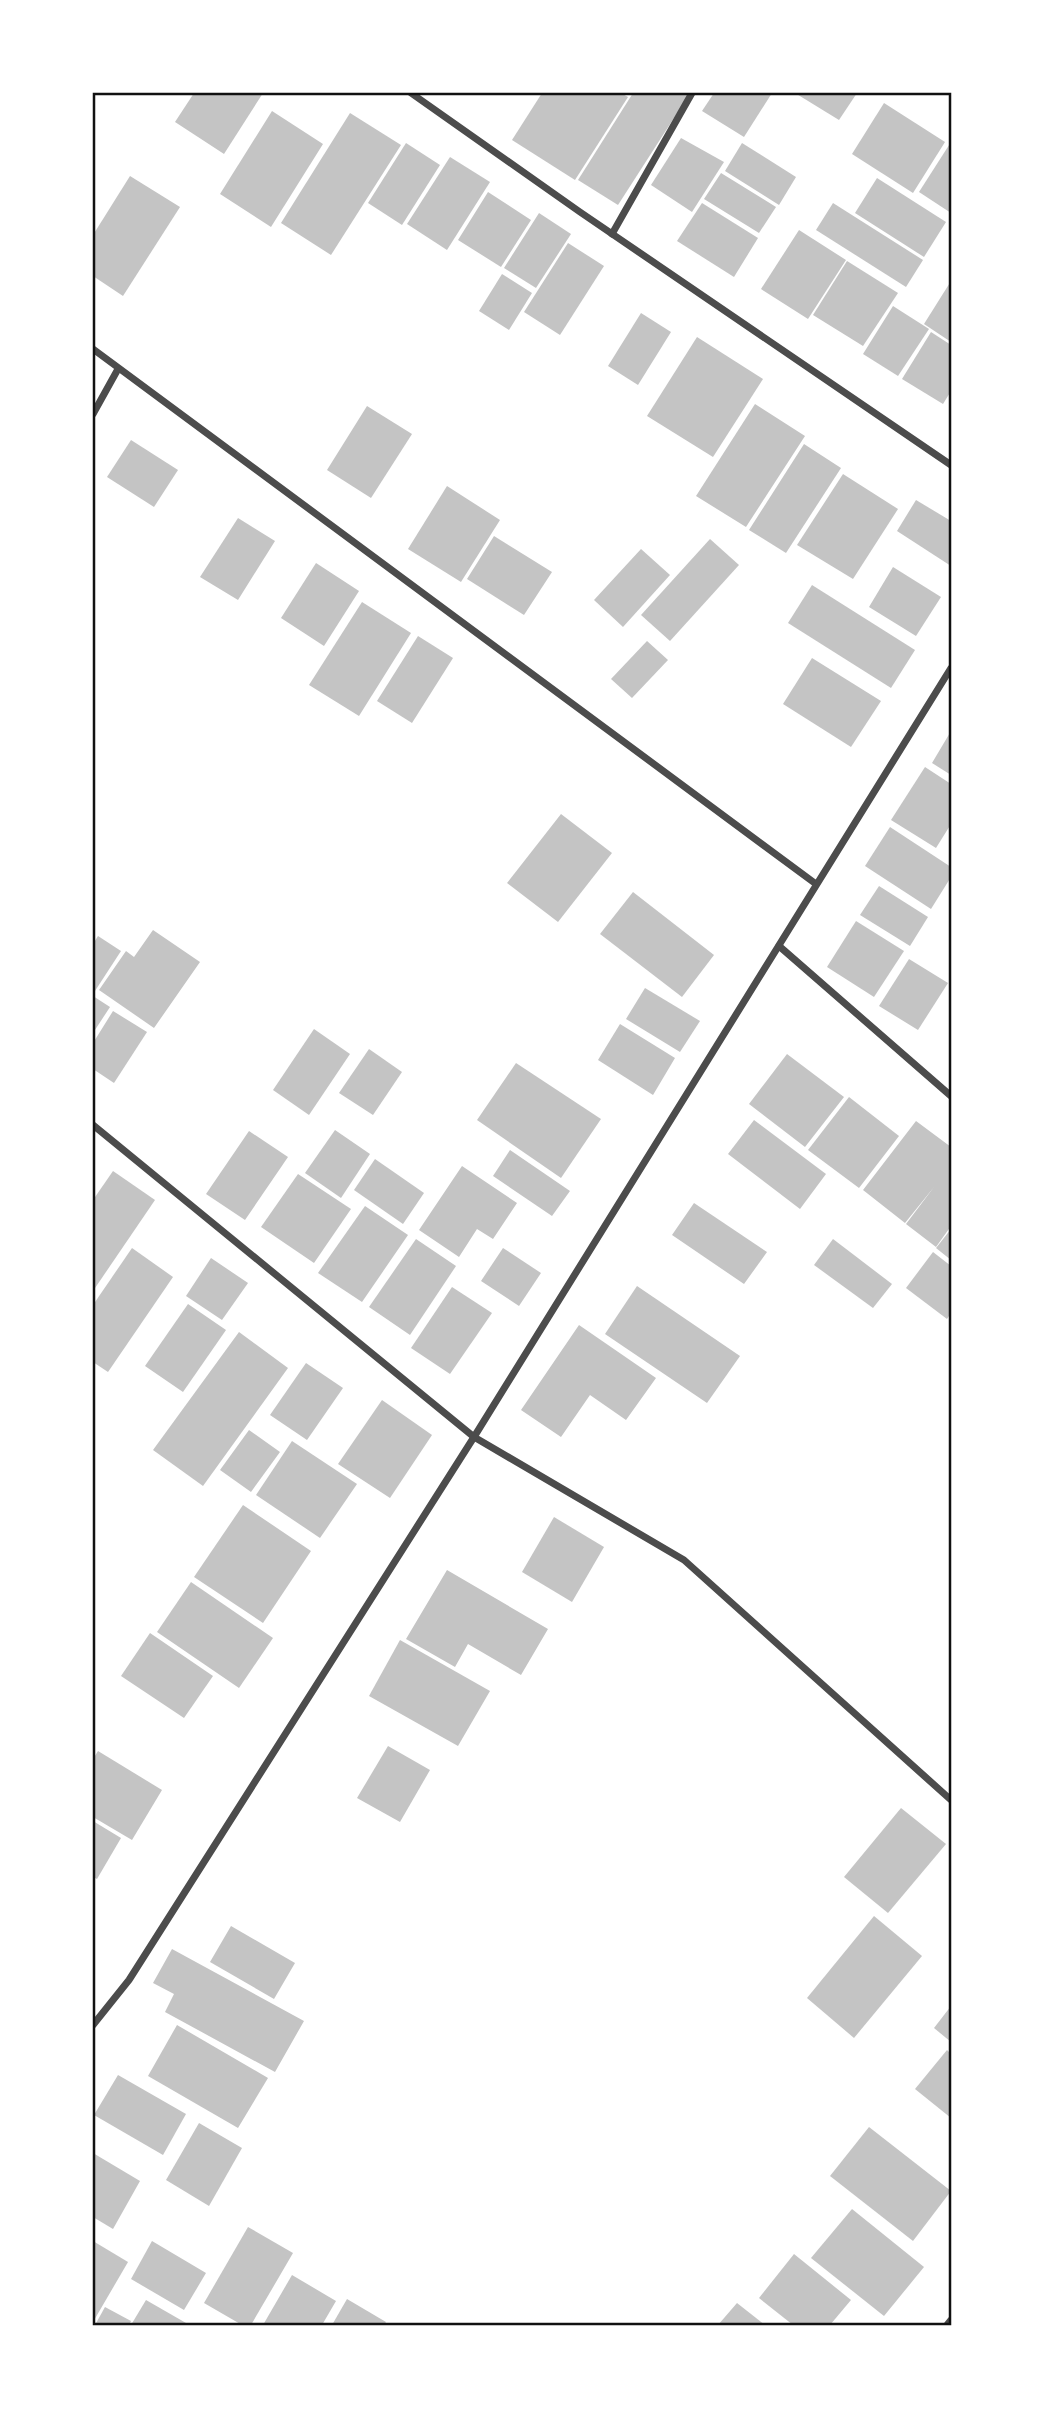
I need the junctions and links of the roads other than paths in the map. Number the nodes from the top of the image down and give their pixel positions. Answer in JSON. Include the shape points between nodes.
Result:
{"nodes":[{"id":1,"x":411,"y":93,"type":"edge"},
{"id":2,"x":692,"y":93,"type":"edge"},
{"id":3,"x":612,"y":233,"type":"junction"},
{"id":4,"x":93,"y":349,"type":"edge"},
{"id":5,"x":118,"y":369,"type":"junction"},
{"id":6,"x":93,"y":414,"type":"edge"},
{"id":7,"x":951,"y":465,"type":"edge"},
{"id":8,"x":951,"y":668,"type":"edge"},
{"id":9,"x":816,"y":884,"type":"junction"},
{"id":10,"x":779,"y":946,"type":"junction"},
{"id":11,"x":951,"y":1096,"type":"edge"},
{"id":12,"x":93,"y":1125,"type":"edge"},
{"id":13,"x":474,"y":1437,"type":"junction"},
{"id":14,"x":951,"y":1800,"type":"edge"},
{"id":15,"x":93,"y":2025,"type":"edge"},
{"id":16,"x":951,"y":2320,"type":"edge"},
{"id":17,"x":947,"y":2325,"type":"edge"}],
"edges":[{"from":1,"to":3,"type":"street"},
{"from":2,"to":3,"type":"street"},
{"from":3,"to":7,"type":"street"},
{"from":4,"to":5,"type":"street"},
{"from":5,"to":6,"type":"street"},
{"from":5,"to":9,"type":"street"},
{"from":8,"to":9,"type":"street"},
{"from":9,"to":10,"type":"street"},
{"from":10,"to":11,"type":"street"},
{"from":10,"to":13,"type":"street"},
{"from":12,"to":13,"type":"street"},
{"from":13,"to":14,"type":"street","via":[[684,1560]]},
{"from":13,"to":15,"type":"street","via":[[129,1980]]},
{"from":16,"to":17,"type":"street"}]}
